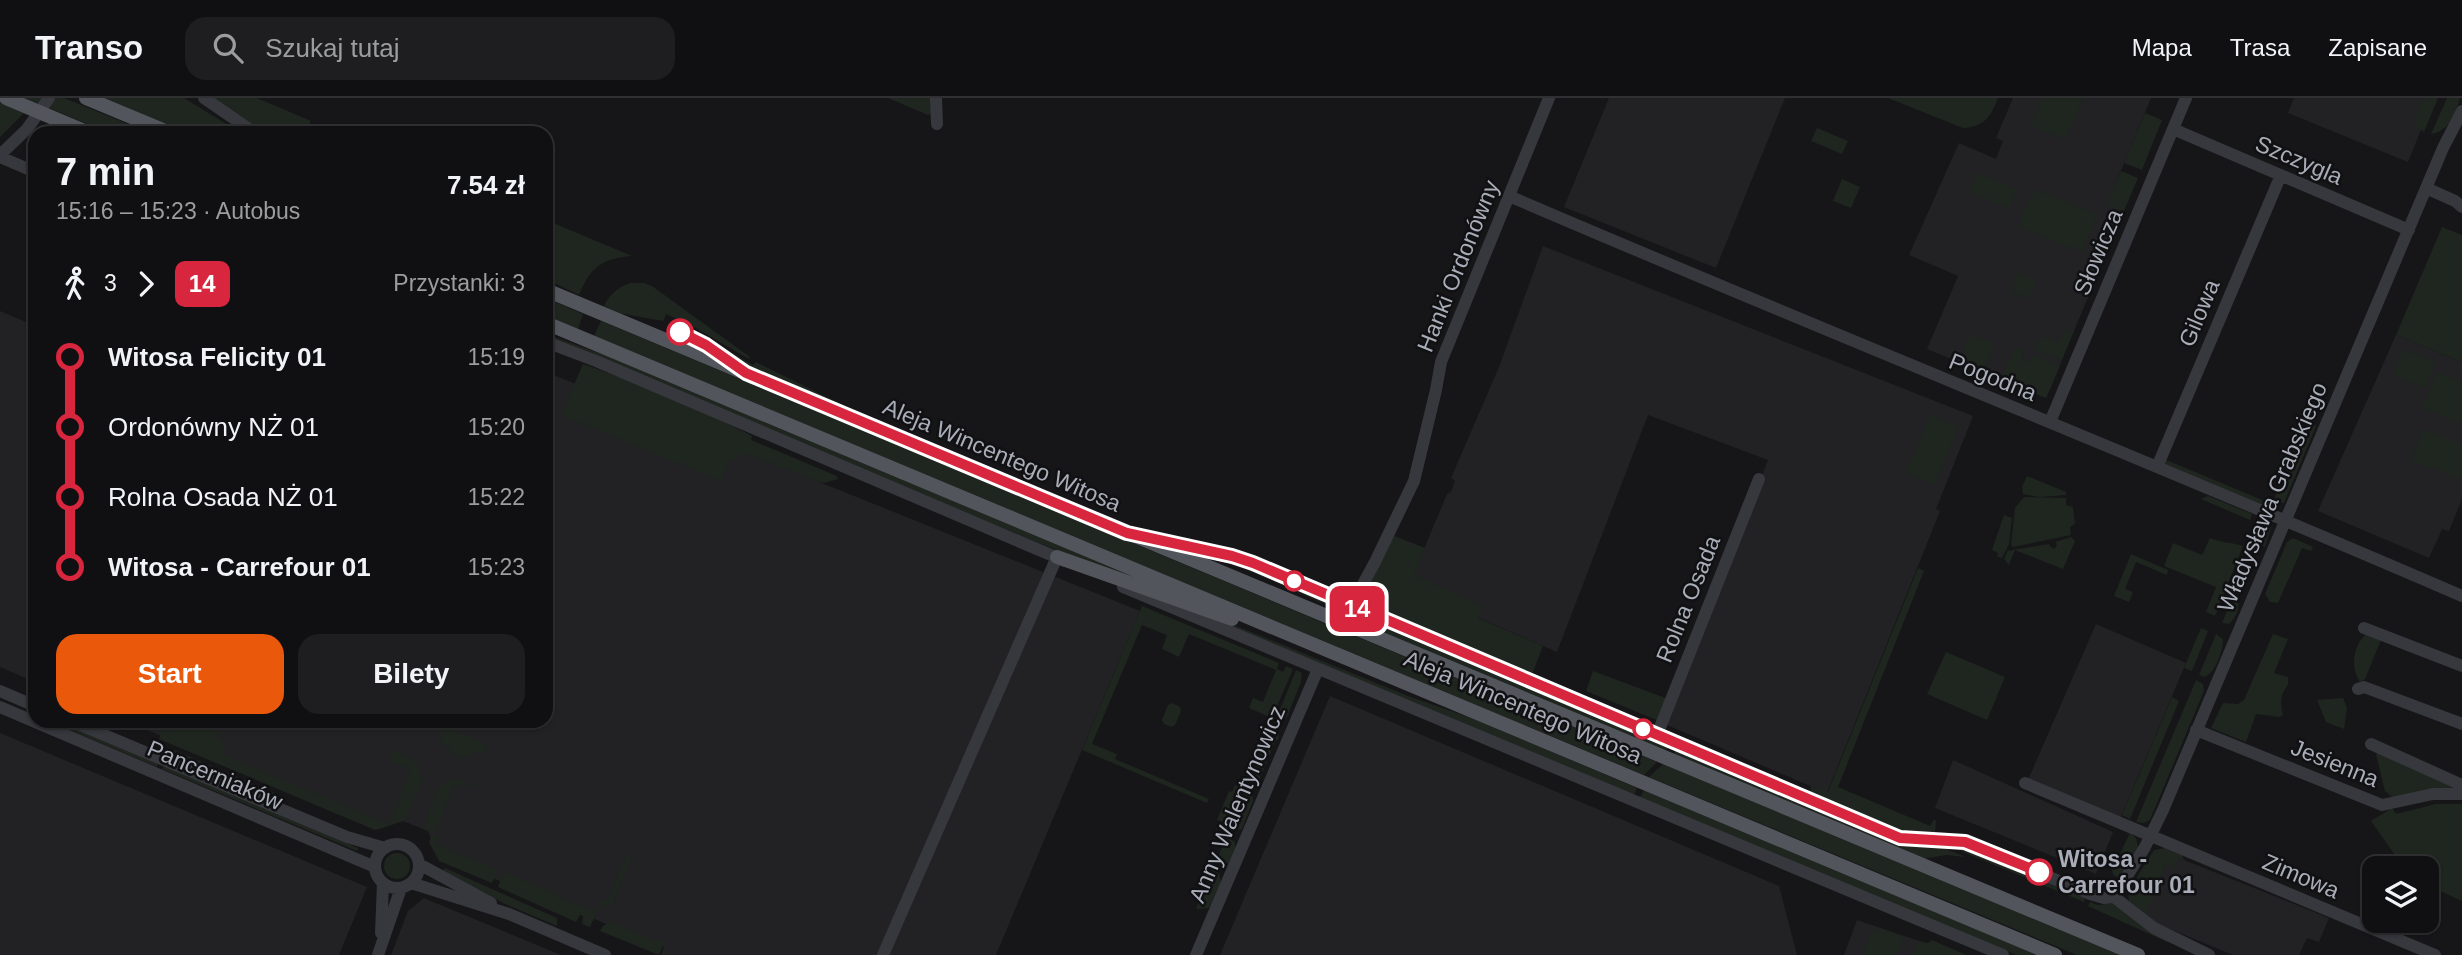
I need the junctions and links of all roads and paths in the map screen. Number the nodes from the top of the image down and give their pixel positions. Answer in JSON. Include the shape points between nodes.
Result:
{"nodes":[{"id":1,"x":6,"y":98,"type":"edge"},
{"id":2,"x":49,"y":98,"type":"edge"},
{"id":3,"x":86,"y":98,"type":"edge"},
{"id":4,"x":204,"y":98,"type":"edge"},
{"id":5,"x":936,"y":98,"type":"edge"},
{"id":6,"x":1549,"y":98,"type":"edge"},
{"id":7,"x":2186,"y":98,"type":"edge"},
{"id":8,"x":2462,"y":111,"type":"edge"},
{"id":9,"x":937,"y":124,"type":"dead end"},
{"id":10,"x":29,"y":126,"type":"edge"},
{"id":11,"x":72,"y":126,"type":"edge"},
{"id":12,"x":153,"y":126,"type":"edge"},
{"id":13,"x":245,"y":126,"type":"edge"},
{"id":14,"x":28,"y":128,"type":"edge"},
{"id":15,"x":2173,"y":129,"type":"junction"},
{"id":16,"x":0,"y":156,"type":"edge"},
{"id":17,"x":28,"y":169,"type":"edge"},
{"id":18,"x":2281,"y":175,"type":"junction"},
{"id":19,"x":2426,"y":188,"type":"junction"},
{"id":20,"x":1509,"y":196,"type":"junction"},
{"id":21,"x":2462,"y":207,"type":"edge"},
{"id":22,"x":2409,"y":230,"type":"junction"},
{"id":23,"x":553,"y":293,"type":"edge"},
{"id":24,"x":553,"y":326,"type":"edge"},
{"id":25,"x":553,"y":345,"type":"edge"},
{"id":26,"x":855,"y":407,"type":"dead end"},
{"id":27,"x":2050,"y":422,"type":"junction"},
{"id":28,"x":938,"y":453,"type":"junction"},
{"id":29,"x":2157,"y":467,"type":"junction"},
{"id":30,"x":1759,"y":479,"type":"dead end"},
{"id":31,"x":2285,"y":521,"type":"junction"},
{"id":32,"x":1127,"y":533,"type":"junction"},
{"id":33,"x":1056,"y":557,"type":"junction"},
{"id":34,"x":2462,"y":596,"type":"edge"},
{"id":35,"x":1351,"y":606,"type":"junction"},
{"id":36,"x":2364,"y":628,"type":"dead end"},
{"id":37,"x":1278,"y":630,"type":"junction"},
{"id":38,"x":2462,"y":666,"type":"edge"},
{"id":39,"x":1318,"y":669,"type":"junction"},
{"id":40,"x":2358,"y":689,"type":"dead end"},
{"id":41,"x":0,"y":691,"type":"edge"},
{"id":42,"x":28,"y":703,"type":"edge"},
{"id":43,"x":0,"y":707,"type":"edge"},
{"id":44,"x":28,"y":719,"type":"edge"},
{"id":45,"x":2462,"y":724,"type":"edge"},
{"id":46,"x":49,"y":728,"type":"edge"},
{"id":47,"x":89,"y":728,"type":"edge"},
{"id":48,"x":2196,"y":730,"type":"junction"},
{"id":49,"x":1657,"y":735,"type":"junction"},
{"id":50,"x":2371,"y":744,"type":"dead end"},
{"id":51,"x":2025,"y":783,"type":"dead end"},
{"id":52,"x":2462,"y":785,"type":"edge"},
{"id":53,"x":2462,"y":794,"type":"edge"},
{"id":54,"x":2151,"y":836,"type":"junction"},
{"id":55,"x":385,"y":848,"type":"junction"},
{"id":56,"x":419,"y":864,"type":"junction"},
{"id":57,"x":375,"y":867,"type":"junction"},
{"id":58,"x":383,"y":883,"type":"junction"},
{"id":59,"x":406,"y":885,"type":"junction"},
{"id":60,"x":2114,"y":897,"type":"junction"},
{"id":61,"x":509,"y":914,"type":"junction"},
{"id":62,"x":379,"y":953,"type":"edge"},
{"id":63,"x":606,"y":955,"type":"edge"},
{"id":64,"x":883,"y":955,"type":"edge"},
{"id":65,"x":1196,"y":955,"type":"edge"},
{"id":66,"x":2003,"y":955,"type":"edge"},
{"id":67,"x":2055,"y":955,"type":"edge"},
{"id":68,"x":2138,"y":955,"type":"edge"},
{"id":69,"x":2209,"y":955,"type":"edge"},
{"id":70,"x":2435,"y":955,"type":"edge"}],
"edges":[{"from":1,"to":11,"type":"main road"},
{"from":2,"to":10,"type":"street"},
{"from":3,"to":12,"type":"main road"},
{"from":4,"to":13,"type":"street"},
{"from":5,"to":9,"type":"street"},
{"from":6,"to":20,"type":"street","name":"Hanki Ordonówny"},
{"from":7,"to":15,"type":"street","name":"Słowicza"},
{"from":8,"to":19,"type":"street","name":"Władysława Grabskiego"},
{"from":14,"to":16,"type":"street"},
{"from":15,"to":18,"type":"street","name":"Szczygla"},
{"from":15,"to":27,"type":"street","name":"Słowicza"},
{"from":16,"to":17,"type":"street"},
{"from":18,"to":22,"type":"street","name":"Szczygla"},
{"from":18,"to":29,"type":"street","name":"Gilowa"},
{"from":19,"to":21,"type":"street"},
{"from":19,"to":22,"type":"street","name":"Władysława Grabskiego"},
{"from":20,"to":27,"type":"street","name":"Pogodna"},
{"from":20,"to":35,"type":"street","name":"Hanki Ordonówny","via":[[1441,362],[1413,481]]},
{"from":22,"to":31,"type":"street","name":"Władysława Grabskiego"},
{"from":23,"to":28,"type":"main road","name":"Aleja Wincentego Witosa"},
{"from":24,"to":37,"type":"main road","name":"Aleja Wincentego Witosa"},
{"from":25,"to":33,"type":"street","name":"Aleja Wincentego Witosa"},
{"from":26,"to":28,"type":"main road"},
{"from":27,"to":29,"type":"street","name":"Pogodna"},
{"from":28,"to":32,"type":"main road","name":"Aleja Wincentego Witosa"},
{"from":29,"to":31,"type":"street","name":"Pogodna"},
{"from":30,"to":49,"type":"street","name":"Rolna Osada"},
{"from":31,"to":34,"type":"street","name":"Pogodna"},
{"from":31,"to":48,"type":"street","name":"Władysława Grabskiego"},
{"from":32,"to":35,"type":"main road","via":[[1232,556]]},
{"from":32,"to":68,"type":"main road","name":"Aleja Wincentego Witosa"},
{"from":33,"to":37,"type":"main road","via":[[1223,617]]},
{"from":33,"to":39,"type":"street","name":"Aleja Wincentego Witosa"},
{"from":33,"to":64,"type":"street"},
{"from":35,"to":49,"type":"street","name":"Aleja Wincentego Witosa"},
{"from":36,"to":38,"type":"street"},
{"from":37,"to":67,"type":"main road","name":"Aleja Wincentego Witosa"},
{"from":39,"to":65,"type":"street","name":"Anny Walentynowicz"},
{"from":39,"to":66,"type":"street","name":"Aleja Wincentego Witosa"},
{"from":40,"to":45,"type":"street","via":[[2364,687]]},
{"from":41,"to":42,"type":"street"},
{"from":43,"to":44,"type":"street","name":"Pancerniaków"},
{"from":46,"to":57,"type":"street","name":"Pancerniaków"},
{"from":47,"to":55,"type":"street","name":"Pancerniaków","via":[[336,832]]},
{"from":48,"to":53,"type":"street","name":"Jesienna","via":[[2382,805],[2433,794]]},
{"from":48,"to":54,"type":"street","name":"Władysława Grabskiego"},
{"from":49,"to":60,"type":"street","name":"Aleja Wincentego Witosa","via":[[1900,838],[1965,842],[2090,894]]},
{"from":50,"to":52,"type":"street"},
{"from":51,"to":54,"type":"street","name":"Zimowa"},
{"from":54,"to":60,"type":"street","name":"Władysława Grabskiego"},
{"from":54,"to":70,"type":"street","name":"Zimowa"},
{"from":55,"to":56,"type":"street","via":[[406,846]]},
{"from":55,"to":57,"type":"street"},
{"from":56,"to":59,"type":"street","via":[[416,877]]},
{"from":56,"to":61,"type":"street"},
{"from":57,"to":58,"type":"street"},
{"from":58,"to":59,"type":"street","via":[[395,888]]},
{"from":58,"to":62,"type":"street"},
{"from":59,"to":61,"type":"street"},
{"from":59,"to":62,"type":"street"},
{"from":60,"to":69,"type":"street","name":"Aleja Wincentego Witosa","via":[[2154,928]]},
{"from":61,"to":63,"type":"street"}]}
